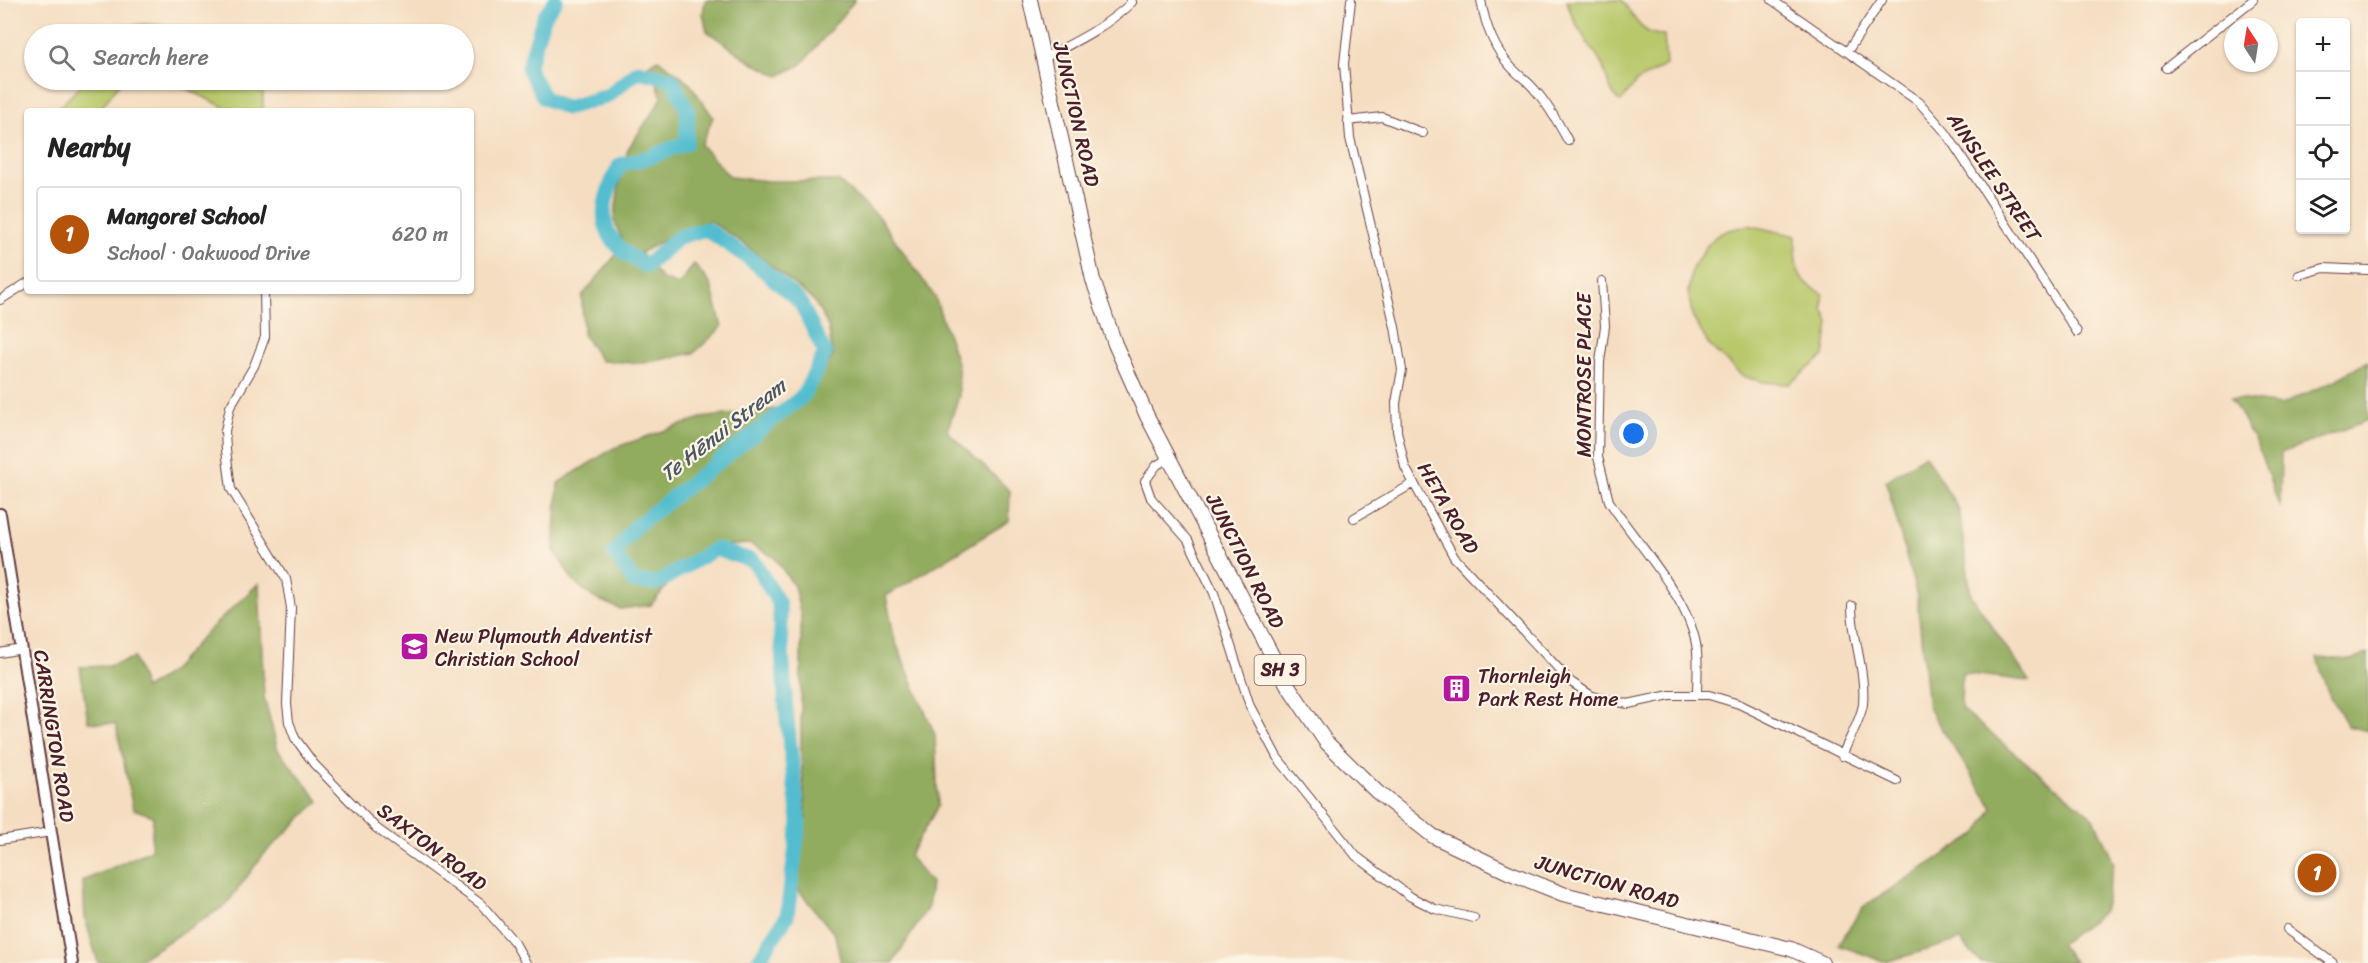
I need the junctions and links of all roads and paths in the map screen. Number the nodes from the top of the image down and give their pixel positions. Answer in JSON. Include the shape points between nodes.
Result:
{"nodes":[{"id":1,"x":1030,"y":0,"type":"edge"},
{"id":2,"x":1351,"y":0,"type":"edge"},
{"id":3,"x":1481,"y":0,"type":"edge"},
{"id":4,"x":1772,"y":0,"type":"edge"},
{"id":5,"x":1882,"y":0,"type":"edge"},
{"id":6,"x":2253,"y":0,"type":"edge"},
{"id":7,"x":1132,"y":1,"type":"edge"},
{"id":8,"x":1847,"y":52,"type":"junction"},
{"id":9,"x":1044,"y":58,"type":"junction"},
{"id":10,"x":2166,"y":68,"type":"dead end"},
{"id":11,"x":1348,"y":120,"type":"junction"},
{"id":12,"x":1422,"y":133,"type":"dead end"},
{"id":13,"x":1568,"y":141,"type":"dead end"},
{"id":14,"x":2368,"y":270,"type":"edge"},
{"id":15,"x":2299,"y":275,"type":"dead end"},
{"id":16,"x":1602,"y":282,"type":"dead end"},
{"id":17,"x":24,"y":285,"type":"edge"},
{"id":18,"x":264,"y":294,"type":"edge"},
{"id":19,"x":0,"y":300,"type":"edge"},
{"id":20,"x":2077,"y":332,"type":"dead end"},
{"id":21,"x":1170,"y":458,"type":"junction"},
{"id":22,"x":1414,"y":483,"type":"junction"},
{"id":23,"x":0,"y":514,"type":"edge"},
{"id":24,"x":1354,"y":518,"type":"dead end"},
{"id":25,"x":1852,"y":606,"type":"dead end"},
{"id":26,"x":22,"y":649,"type":"junction"},
{"id":27,"x":0,"y":653,"type":"edge"},
{"id":28,"x":1697,"y":695,"type":"junction"},
{"id":29,"x":1842,"y":756,"type":"junction"},
{"id":30,"x":1897,"y":781,"type":"dead end"},
{"id":31,"x":51,"y":832,"type":"junction"},
{"id":32,"x":0,"y":840,"type":"edge"},
{"id":33,"x":1474,"y":918,"type":"dead end"},
{"id":34,"x":2287,"y":929,"type":"dead end"},
{"id":35,"x":72,"y":963,"type":"edge"},
{"id":36,"x":526,"y":963,"type":"edge"},
{"id":37,"x":1821,"y":963,"type":"edge"},
{"id":38,"x":2333,"y":963,"type":"edge"}],
"edges":[{"from":1,"to":9,"type":"highway","name":"JUNCTION ROAD","number":"SH 3"},
{"from":2,"to":11,"type":"street","name":"HETA ROAD","via":[[1344,64]]},
{"from":3,"to":13,"type":"street","via":[[1497,47],[1555,115]]},
{"from":4,"to":8,"type":"street","name":"AINSLEE STREET"},
{"from":5,"to":8,"type":"street"},
{"from":6,"to":10,"type":"street"},
{"from":7,"to":9,"type":"street","via":[[1092,33]]},
{"from":8,"to":20,"type":"street","name":"AINSLEE STREET","via":[[1918,102],[1938,122]]},
{"from":9,"to":21,"type":"highway","name":"JUNCTION ROAD","number":"SH 3","via":[[1093,280],[1114,344]]},
{"from":11,"to":12,"type":"street","via":[[1382,117]]},
{"from":11,"to":22,"type":"street","name":"HETA ROAD","via":[[1395,327],[1402,370],[1396,403],[1397,431],[1405,467]]},
{"from":14,"to":15,"type":"street","via":[[2324,268]]},
{"from":16,"to":28,"type":"street","name":"MONTROSE PLACE","via":[[1605,326],[1600,362],[1598,457],[1604,484],[1610,501],[1677,598],[1685,616],[1696,644]]},
{"from":17,"to":19,"type":"street"},
{"from":18,"to":36,"type":"street","name":"SAXTON ROAD","via":[[265,337],[254,366],[230,407],[226,450],[236,498],[286,579],[291,608],[289,722],[314,764],[376,828],[481,903],[515,943]]},
{"from":21,"to":33,"type":"street","via":[[1157,465],[1145,481],[1151,498],[1188,540],[1214,593],[1250,706],[1277,757],[1356,856],[1411,897],[1435,909]]},
{"from":21,"to":37,"type":"highway","name":"JUNCTION ROAD","number":"SH 3","via":[[1287,684],[1326,741],[1377,792],[1433,836],[1563,894],[1791,950]]},
{"from":22,"to":24,"type":"street"},
{"from":22,"to":28,"type":"street","name":"HETA ROAD","via":[[1454,557],[1571,682],[1592,696],[1628,704],[1670,695]]},
{"from":23,"to":26,"type":"street","name":"CARRINGTON ROAD"},
{"from":25,"to":29,"type":"street","via":[[1863,705]]},
{"from":26,"to":27,"type":"street"},
{"from":26,"to":31,"type":"street","name":"CARRINGTON ROAD"},
{"from":28,"to":29,"type":"street","name":"HETA ROAD","via":[[1739,704]]},
{"from":29,"to":30,"type":"street","name":"HETA ROAD"},
{"from":31,"to":32,"type":"street"},
{"from":31,"to":35,"type":"street","name":"CARRINGTON ROAD"},
{"from":34,"to":38,"type":"street"}]}
